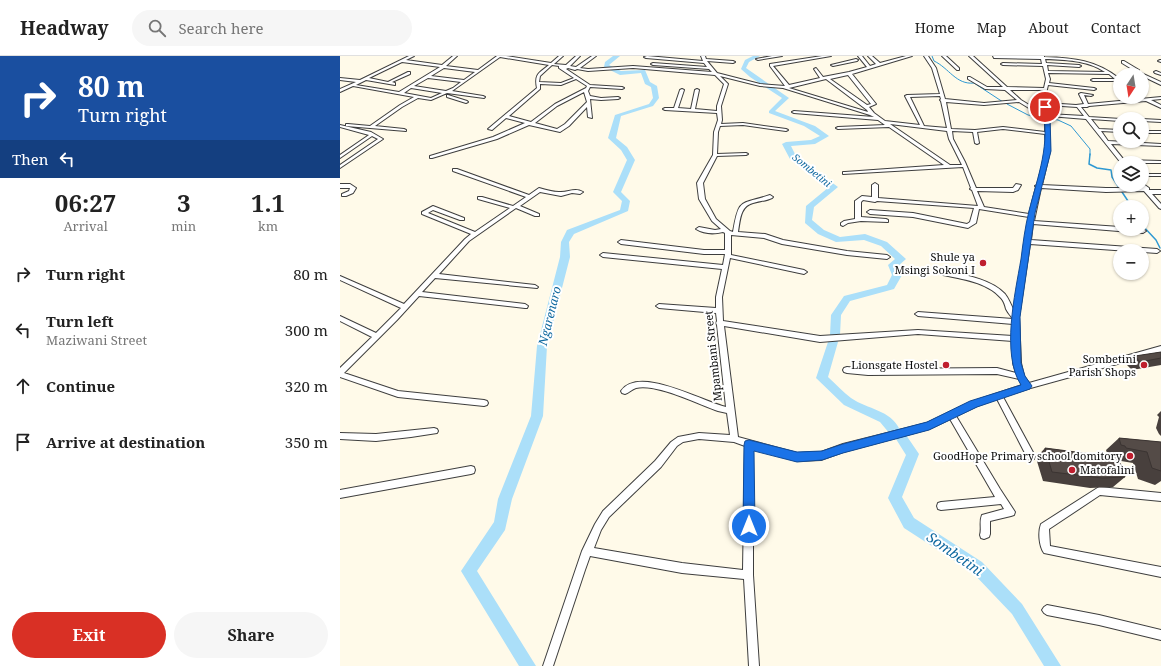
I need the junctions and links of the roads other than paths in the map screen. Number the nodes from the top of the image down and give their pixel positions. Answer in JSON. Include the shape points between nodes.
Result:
{"nodes":[{"id":1,"x":412,"y":56,"type":"edge"},
{"id":2,"x":455,"y":56,"type":"edge"},
{"id":3,"x":499,"y":56,"type":"edge"},
{"id":4,"x":561,"y":56,"type":"edge"},
{"id":5,"x":578,"y":56,"type":"edge"},
{"id":6,"x":594,"y":56,"type":"edge"},
{"id":7,"x":780,"y":56,"type":"edge"},
{"id":8,"x":834,"y":56,"type":"edge"},
{"id":9,"x":850,"y":56,"type":"edge"},
{"id":10,"x":860,"y":56,"type":"edge"},
{"id":11,"x":870,"y":56,"type":"edge"},
{"id":12,"x":888,"y":56,"type":"edge"},
{"id":13,"x":907,"y":56,"type":"edge"},
{"id":14,"x":926,"y":56,"type":"edge"},
{"id":15,"x":944,"y":56,"type":"edge"},
{"id":16,"x":971,"y":56,"type":"edge"},
{"id":17,"x":646,"y":57,"type":"edge"},
{"id":18,"x":994,"y":57,"type":"edge"},
{"id":19,"x":1043,"y":57,"type":"edge"},
{"id":20,"x":704,"y":59,"type":"edge"},
{"id":21,"x":758,"y":59,"type":"dead end"},
{"id":22,"x":830,"y":59,"type":"edge"},
{"id":23,"x":856,"y":60,"type":"dead end"},
{"id":24,"x":402,"y":61,"type":"junction"},
{"id":25,"x":893,"y":61,"type":"junction"},
{"id":26,"x":732,"y":62,"type":"dead end"},
{"id":27,"x":1123,"y":62,"type":"dead end"},
{"id":28,"x":638,"y":63,"type":"dead end"},
{"id":29,"x":1002,"y":64,"type":"dead end"},
{"id":30,"x":879,"y":65,"type":"junction"},
{"id":31,"x":1045,"y":65,"type":"junction"},
{"id":32,"x":445,"y":66,"type":"junction"},
{"id":33,"x":551,"y":66,"type":"junction"},
{"id":34,"x":1079,"y":66,"type":"dead end"},
{"id":35,"x":560,"y":67,"type":"junction"},
{"id":36,"x":869,"y":67,"type":"junction"},
{"id":37,"x":566,"y":68,"type":"junction"},
{"id":38,"x":710,"y":68,"type":"junction"},
{"id":39,"x":1136,"y":68,"type":"edge"},
{"id":40,"x":575,"y":69,"type":"junction"},
{"id":41,"x":816,"y":69,"type":"dead end"},
{"id":42,"x":958,"y":69,"type":"dead end"},
{"id":43,"x":478,"y":71,"type":"junction"},
{"id":44,"x":1046,"y":72,"type":"junction"},
{"id":45,"x":1156,"y":72,"type":"dead end"},
{"id":46,"x":409,"y":73,"type":"dead end"},
{"id":47,"x":849,"y":73,"type":"junction"},
{"id":48,"x":1111,"y":73,"type":"joint"},
{"id":49,"x":717,"y":74,"type":"junction"},
{"id":50,"x":1161,"y":74,"type":"edge"},
{"id":51,"x":839,"y":75,"type":"junction"},
{"id":52,"x":428,"y":77,"type":"junction"},
{"id":53,"x":576,"y":78,"type":"junction"},
{"id":54,"x":824,"y":78,"type":"junction"},
{"id":55,"x":969,"y":78,"type":"dead end"},
{"id":56,"x":1149,"y":78,"type":"edge"},
{"id":57,"x":340,"y":79,"type":"edge"},
{"id":58,"x":366,"y":79,"type":"junction"},
{"id":59,"x":1161,"y":79,"type":"edge"},
{"id":60,"x":1093,"y":80,"type":"dead end"},
{"id":61,"x":361,"y":81,"type":"junction"},
{"id":62,"x":464,"y":81,"type":"junction"},
{"id":63,"x":1113,"y":81,"type":"edge"},
{"id":64,"x":1149,"y":81,"type":"edge"},
{"id":65,"x":1154,"y":81,"type":"junction"},
{"id":66,"x":388,"y":83,"type":"junction"},
{"id":67,"x":538,"y":83,"type":"junction"},
{"id":68,"x":394,"y":84,"type":"dead end"},
{"id":69,"x":1161,"y":84,"type":"edge"},
{"id":70,"x":352,"y":85,"type":"junction"},
{"id":71,"x":410,"y":87,"type":"junction"},
{"id":72,"x":787,"y":87,"type":"junction"},
{"id":73,"x":1046,"y":87,"type":"junction"},
{"id":74,"x":588,"y":88,"type":"junction"},
{"id":75,"x":622,"y":88,"type":"dead end"},
{"id":76,"x":1005,"y":88,"type":"junction"},
{"id":77,"x":1094,"y":89,"type":"dead end"},
{"id":78,"x":682,"y":90,"type":"dead end"},
{"id":79,"x":697,"y":90,"type":"dead end"},
{"id":80,"x":340,"y":91,"type":"edge"},
{"id":81,"x":399,"y":94,"type":"junction"},
{"id":82,"x":445,"y":94,"type":"junction"},
{"id":83,"x":1091,"y":95,"type":"dead end"},
{"id":84,"x":483,"y":97,"type":"dead end"},
{"id":85,"x":588,"y":97,"type":"junction"},
{"id":86,"x":416,"y":98,"type":"junction"},
{"id":87,"x":618,"y":98,"type":"dead end"},
{"id":88,"x":942,"y":98,"type":"junction"},
{"id":89,"x":1161,"y":98,"type":"edge"},
{"id":90,"x":1149,"y":100,"type":"edge"},
{"id":91,"x":1020,"y":101,"type":"junction"},
{"id":92,"x":1149,"y":101,"type":"edge"},
{"id":93,"x":466,"y":102,"type":"dead end"},
{"id":94,"x":588,"y":103,"type":"junction"},
{"id":95,"x":1044,"y":104,"type":"junction"},
{"id":96,"x":1113,"y":104,"type":"edge"},
{"id":97,"x":1078,"y":106,"type":"junction"},
{"id":98,"x":1087,"y":106,"type":"junction"},
{"id":99,"x":866,"y":107,"type":"junction"},
{"id":100,"x":1161,"y":107,"type":"edge"},
{"id":101,"x":665,"y":109,"type":"dead end"},
{"id":102,"x":676,"y":109,"type":"junction"},
{"id":103,"x":692,"y":110,"type":"junction"},
{"id":104,"x":719,"y":112,"type":"junction"},
{"id":105,"x":794,"y":112,"type":"dead end"},
{"id":106,"x":872,"y":114,"type":"junction"},
{"id":107,"x":505,"y":116,"type":"junction"},
{"id":108,"x":590,"y":117,"type":"dead end"},
{"id":109,"x":1047,"y":117,"type":"junction"},
{"id":110,"x":880,"y":119,"type":"junction"},
{"id":111,"x":1090,"y":119,"type":"junction"},
{"id":112,"x":1113,"y":120,"type":"edge"},
{"id":113,"x":1149,"y":120,"type":"edge"},
{"id":114,"x":1161,"y":121,"type":"edge"},
{"id":115,"x":884,"y":122,"type":"junction"},
{"id":116,"x":530,"y":123,"type":"junction"},
{"id":117,"x":341,"y":125,"type":"edge"},
{"id":118,"x":718,"y":125,"type":"junction"},
{"id":119,"x":890,"y":126,"type":"junction"},
{"id":120,"x":371,"y":127,"type":"junction"},
{"id":121,"x":922,"y":127,"type":"junction"},
{"id":122,"x":838,"y":128,"type":"dead end"},
{"id":123,"x":490,"y":129,"type":"dead end"},
{"id":124,"x":404,"y":130,"type":"dead end"},
{"id":125,"x":786,"y":130,"type":"dead end"},
{"id":126,"x":951,"y":130,"type":"junction"},
{"id":127,"x":1098,"y":130,"type":"junction"},
{"id":128,"x":975,"y":131,"type":"junction"},
{"id":129,"x":1113,"y":131,"type":"edge"},
{"id":130,"x":1149,"y":132,"type":"edge"},
{"id":131,"x":1161,"y":132,"type":"edge"},
{"id":132,"x":1046,"y":133,"type":"junction"},
{"id":133,"x":371,"y":135,"type":"junction"},
{"id":134,"x":1108,"y":142,"type":"junction"},
{"id":135,"x":977,"y":143,"type":"dead end"},
{"id":136,"x":1161,"y":145,"type":"edge"},
{"id":137,"x":746,"y":154,"type":"dead end"},
{"id":138,"x":715,"y":155,"type":"junction"},
{"id":139,"x":1118,"y":156,"type":"edge"},
{"id":140,"x":340,"y":157,"type":"edge"},
{"id":141,"x":432,"y":157,"type":"dead end"},
{"id":142,"x":1149,"y":162,"type":"edge"},
{"id":143,"x":1161,"y":162,"type":"edge"},
{"id":144,"x":340,"y":166,"type":"edge"},
{"id":145,"x":949,"y":166,"type":"junction"},
{"id":146,"x":964,"y":166,"type":"junction"},
{"id":147,"x":455,"y":170,"type":"dead end"},
{"id":148,"x":845,"y":173,"type":"dead end"},
{"id":149,"x":1149,"y":175,"type":"edge"},
{"id":150,"x":1161,"y":175,"type":"edge"},
{"id":151,"x":875,"y":185,"type":"dead end"},
{"id":152,"x":1018,"y":185,"type":"dead end"},
{"id":153,"x":340,"y":186,"type":"edge"},
{"id":154,"x":1038,"y":186,"type":"junction"},
{"id":155,"x":973,"y":189,"type":"junction"},
{"id":156,"x":1113,"y":190,"type":"edge"},
{"id":157,"x":1149,"y":191,"type":"edge"},
{"id":158,"x":580,"y":192,"type":"dead end"},
{"id":159,"x":1149,"y":192,"type":"edge"},
{"id":160,"x":1161,"y":192,"type":"edge"},
{"id":161,"x":344,"y":195,"type":"dead end"},
{"id":162,"x":528,"y":196,"type":"junction"},
{"id":163,"x":480,"y":198,"type":"dead end"},
{"id":164,"x":770,"y":198,"type":"dead end"},
{"id":165,"x":875,"y":200,"type":"junction"},
{"id":166,"x":514,"y":206,"type":"junction"},
{"id":167,"x":979,"y":207,"type":"junction"},
{"id":168,"x":1161,"y":207,"type":"edge"},
{"id":169,"x":870,"y":212,"type":"dead end"},
{"id":170,"x":537,"y":215,"type":"dead end"},
{"id":171,"x":1032,"y":217,"type":"junction"},
{"id":172,"x":462,"y":219,"type":"dead end"},
{"id":173,"x":858,"y":219,"type":"junction"},
{"id":174,"x":886,"y":221,"type":"dead end"},
{"id":175,"x":843,"y":224,"type":"dead end"},
{"id":176,"x":1113,"y":228,"type":"edge"},
{"id":177,"x":699,"y":229,"type":"dead end"},
{"id":178,"x":726,"y":232,"type":"junction"},
{"id":179,"x":475,"y":234,"type":"junction"},
{"id":180,"x":735,"y":234,"type":"junction"},
{"id":181,"x":621,"y":242,"type":"dead end"},
{"id":182,"x":1027,"y":242,"type":"junction"},
{"id":183,"x":1157,"y":251,"type":"dead end"},
{"id":184,"x":603,"y":254,"type":"dead end"},
{"id":185,"x":728,"y":254,"type":"junction"},
{"id":186,"x":887,"y":257,"type":"dead end"},
{"id":187,"x":726,"y":267,"type":"junction"},
{"id":188,"x":804,"y":272,"type":"dead end"},
{"id":189,"x":943,"y":273,"type":"dead end"},
{"id":190,"x":434,"y":276,"type":"junction"},
{"id":191,"x":340,"y":278,"type":"edge"},
{"id":192,"x":535,"y":287,"type":"dead end"},
{"id":193,"x":417,"y":294,"type":"junction"},
{"id":194,"x":525,"y":306,"type":"dead end"},
{"id":195,"x":659,"y":306,"type":"dead end"},
{"id":196,"x":405,"y":307,"type":"junction"},
{"id":197,"x":719,"y":312,"type":"junction"},
{"id":198,"x":918,"y":314,"type":"dead end"},
{"id":199,"x":340,"y":318,"type":"edge"},
{"id":200,"x":1016,"y":320,"type":"junction"},
{"id":201,"x":719,"y":323,"type":"junction"},
{"id":202,"x":376,"y":336,"type":"junction"},
{"id":203,"x":1017,"y":339,"type":"junction"},
{"id":204,"x":1161,"y":349,"type":"edge"},
{"id":205,"x":343,"y":364,"type":"edge"},
{"id":206,"x":847,"y":370,"type":"dead end"},
{"id":207,"x":340,"y":373,"type":"edge"},
{"id":208,"x":1021,"y":377,"type":"junction"},
{"id":209,"x":1027,"y":386,"type":"junction"},
{"id":210,"x":625,"y":390,"type":"dead end"},
{"id":211,"x":999,"y":396,"type":"junction"},
{"id":212,"x":484,"y":403,"type":"dead end"},
{"id":213,"x":731,"y":411,"type":"junction"},
{"id":214,"x":952,"y":416,"type":"junction"},
{"id":215,"x":434,"y":431,"type":"dead end"},
{"id":216,"x":340,"y":436,"type":"edge"},
{"id":217,"x":734,"y":439,"type":"junction"},
{"id":218,"x":749,"y":445,"type":"junction"},
{"id":219,"x":1031,"y":456,"type":"dead end"},
{"id":220,"x":471,"y":470,"type":"dead end"},
{"id":221,"x":340,"y":494,"type":"edge"},
{"id":222,"x":1161,"y":497,"type":"edge"},
{"id":223,"x":1002,"y":500,"type":"junction"},
{"id":224,"x":941,"y":506,"type":"dead end"},
{"id":225,"x":984,"y":535,"type":"dead end"},
{"id":226,"x":587,"y":551,"type":"junction"},
{"id":227,"x":1161,"y":572,"type":"edge"},
{"id":228,"x":748,"y":575,"type":"junction"},
{"id":229,"x":1047,"y":610,"type":"dead end"},
{"id":230,"x":1161,"y":635,"type":"edge"},
{"id":231,"x":548,"y":666,"type":"edge"},
{"id":232,"x":754,"y":666,"type":"edge"}],
"edges":[{"from":1,"to":24,"type":"street"},
{"from":2,"to":32,"type":"street"},
{"from":3,"to":33,"type":"street"},
{"from":3,"to":43,"type":"street"},
{"from":4,"to":33,"type":"street"},
{"from":5,"to":37,"type":"street"},
{"from":6,"to":40,"type":"street"},
{"from":7,"to":21,"type":"street"},
{"from":8,"to":22,"type":"street"},
{"from":9,"to":22,"type":"street"},
{"from":10,"to":36,"type":"street"},
{"from":11,"to":30,"type":"street"},
{"from":12,"to":25,"type":"street"},
{"from":13,"to":25,"type":"street"},
{"from":14,"to":88,"type":"street","via":[[934,68]]},
{"from":15,"to":42,"type":"street"},
{"from":16,"to":76,"type":"street"},
{"from":17,"to":20,"type":"street"},
{"from":18,"to":19,"type":"street"},
{"from":19,"to":31,"type":"street"},
{"from":19,"to":48,"type":"street","via":[[1078,59]]},
{"from":20,"to":26,"type":"street"},
{"from":20,"to":38,"type":"street"},
{"from":22,"to":23,"type":"street"},
{"from":22,"to":51,"type":"street"},
{"from":22,"to":72,"type":"street","via":[[771,65]]},
{"from":24,"to":32,"type":"street"},
{"from":24,"to":58,"type":"street"},
{"from":25,"to":30,"type":"street"},
{"from":27,"to":39,"type":"street"},
{"from":28,"to":38,"type":"street"},
{"from":29,"to":31,"type":"street"},
{"from":30,"to":36,"type":"street"},
{"from":31,"to":34,"type":"street"},
{"from":31,"to":44,"type":"street"},
{"from":32,"to":43,"type":"street"},
{"from":32,"to":52,"type":"street"},
{"from":33,"to":35,"type":"street"},
{"from":33,"to":67,"type":"street","via":[[538,76]]},
{"from":35,"to":37,"type":"street"},
{"from":35,"to":53,"type":"street"},
{"from":36,"to":47,"type":"street"},
{"from":37,"to":40,"type":"street"},
{"from":38,"to":49,"type":"street"},
{"from":40,"to":49,"type":"street","via":[[638,67]]},
{"from":41,"to":54,"type":"street"},
{"from":43,"to":62,"type":"street"},
{"from":44,"to":48,"type":"street"},
{"from":44,"to":73,"type":"street"},
{"from":45,"to":50,"type":"street"},
{"from":46,"to":66,"type":"street"},
{"from":47,"to":51,"type":"street"},
{"from":47,"to":99,"type":"street","via":[[874,104]]},
{"from":49,"to":72,"type":"street","via":[[760,85]]},
{"from":49,"to":104,"type":"street","via":[[726,84]]},
{"from":51,"to":54,"type":"street"},
{"from":52,"to":62,"type":"street"},
{"from":52,"to":71,"type":"street"},
{"from":53,"to":67,"type":"street","via":[[561,84]]},
{"from":53,"to":74,"type":"street"},
{"from":54,"to":72,"type":"street"},
{"from":54,"to":99,"type":"street"},
{"from":55,"to":76,"type":"street","via":[[984,88]]},
{"from":56,"to":65,"type":"street"},
{"from":57,"to":61,"type":"street"},
{"from":58,"to":61,"type":"street"},
{"from":58,"to":66,"type":"street"},
{"from":59,"to":65,"type":"street"},
{"from":60,"to":63,"type":"street"},
{"from":61,"to":70,"type":"street"},
{"from":62,"to":82,"type":"street"},
{"from":64,"to":65,"type":"street"},
{"from":65,"to":69,"type":"street"},
{"from":66,"to":68,"type":"street"},
{"from":67,"to":107,"type":"street","via":[[539,88]]},
{"from":70,"to":80,"type":"street"},
{"from":70,"to":81,"type":"street"},
{"from":71,"to":81,"type":"street"},
{"from":71,"to":82,"type":"street"},
{"from":72,"to":106,"type":"street"},
{"from":73,"to":76,"type":"street"},
{"from":73,"to":77,"type":"street"},
{"from":73,"to":95,"type":"street"},
{"from":74,"to":75,"type":"street"},
{"from":74,"to":85,"type":"street"},
{"from":74,"to":116,"type":"street"},
{"from":76,"to":91,"type":"street"},
{"from":78,"to":102,"type":"street"},
{"from":79,"to":103,"type":"street"},
{"from":81,"to":86,"type":"street"},
{"from":82,"to":84,"type":"street"},
{"from":82,"to":86,"type":"street","via":[[431,99]]},
{"from":82,"to":93,"type":"street"},
{"from":83,"to":98,"type":"street","via":[[1080,95]]},
{"from":85,"to":87,"type":"street"},
{"from":85,"to":94,"type":"street"},
{"from":86,"to":120,"type":"street"},
{"from":88,"to":91,"type":"street","via":[[984,104]]},
{"from":88,"to":121,"type":"street","via":[[907,96]]},
{"from":88,"to":126,"type":"street"},
{"from":89,"to":90,"type":"street"},
{"from":91,"to":109,"type":"street"},
{"from":92,"to":100,"type":"street"},
{"from":94,"to":108,"type":"street"},
{"from":94,"to":116,"type":"street","via":[[558,131]]},
{"from":95,"to":97,"type":"street"},
{"from":95,"to":109,"type":"street"},
{"from":96,"to":98,"type":"street"},
{"from":97,"to":98,"type":"street"},
{"from":97,"to":111,"type":"street"},
{"from":99,"to":106,"type":"street"},
{"from":101,"to":102,"type":"street"},
{"from":102,"to":103,"type":"street"},
{"from":103,"to":104,"type":"street"},
{"from":104,"to":118,"type":"street"},
{"from":105,"to":110,"type":"street"},
{"from":106,"to":110,"type":"street"},
{"from":107,"to":116,"type":"street"},
{"from":107,"to":123,"type":"street"},
{"from":109,"to":111,"type":"street"},
{"from":109,"to":132,"type":"street"},
{"from":110,"to":115,"type":"street"},
{"from":111,"to":112,"type":"street"},
{"from":111,"to":127,"type":"street"},
{"from":113,"to":114,"type":"street"},
{"from":115,"to":119,"type":"street"},
{"from":115,"to":121,"type":"street"},
{"from":116,"to":141,"type":"street","via":[[485,142]]},
{"from":117,"to":120,"type":"street"},
{"from":117,"to":133,"type":"street"},
{"from":118,"to":125,"type":"street","via":[[737,124]]},
{"from":118,"to":138,"type":"street"},
{"from":119,"to":122,"type":"street"},
{"from":119,"to":145,"type":"street"},
{"from":120,"to":124,"type":"street"},
{"from":121,"to":126,"type":"street"},
{"from":126,"to":128,"type":"street"},
{"from":126,"to":146,"type":"street","via":[[952,139]]},
{"from":127,"to":129,"type":"street"},
{"from":127,"to":134,"type":"street"},
{"from":128,"to":132,"type":"street","via":[[1003,128]]},
{"from":128,"to":135,"type":"street"},
{"from":130,"to":131,"type":"street"},
{"from":132,"to":154,"type":"street","via":[[1048,151]]},
{"from":133,"to":140,"type":"street"},
{"from":133,"to":144,"type":"street","via":[[381,139]]},
{"from":134,"to":136,"type":"street"},
{"from":134,"to":139,"type":"street"},
{"from":137,"to":138,"type":"street"},
{"from":138,"to":178,"type":"street","via":[[700,184],[700,190],[708,211]]},
{"from":142,"to":143,"type":"street"},
{"from":145,"to":146,"type":"street"},
{"from":145,"to":148,"type":"street"},
{"from":146,"to":155,"type":"street"},
{"from":147,"to":162,"type":"street"},
{"from":149,"to":150,"type":"street"},
{"from":151,"to":165,"type":"street"},
{"from":152,"to":155,"type":"street","via":[[1013,190]]},
{"from":153,"to":161,"type":"street","via":[[353,188]]},
{"from":154,"to":156,"type":"street"},
{"from":154,"to":171,"type":"street"},
{"from":155,"to":167,"type":"street"},
{"from":157,"to":160,"type":"street"},
{"from":158,"to":162,"type":"street","via":[[561,194],[543,189]]},
{"from":159,"to":168,"type":"street"},
{"from":162,"to":166,"type":"street"},
{"from":163,"to":166,"type":"street"},
{"from":164,"to":180,"type":"street","via":[[746,204],[741,208]]},
{"from":165,"to":167,"type":"street"},
{"from":165,"to":173,"type":"street","via":[[859,199]]},
{"from":166,"to":170,"type":"street"},
{"from":166,"to":179,"type":"street"},
{"from":167,"to":169,"type":"street","via":[[973,223],[968,226],[913,215]]},
{"from":167,"to":171,"type":"street"},
{"from":171,"to":176,"type":"street"},
{"from":171,"to":182,"type":"street"},
{"from":172,"to":179,"type":"street","via":[[433,208],[424,213]]},
{"from":173,"to":174,"type":"street"},
{"from":173,"to":175,"type":"street"},
{"from":177,"to":178,"type":"street"},
{"from":178,"to":180,"type":"street"},
{"from":178,"to":185,"type":"street","name":"Mpambani Street"},
{"from":179,"to":190,"type":"street"},
{"from":180,"to":186,"type":"street","via":[[765,236],[782,242],[851,254]]},
{"from":181,"to":185,"type":"street"},
{"from":182,"to":183,"type":"street"},
{"from":182,"to":200,"type":"street"},
{"from":184,"to":187,"type":"street"},
{"from":185,"to":187,"type":"street","name":"Mpambani Street"},
{"from":185,"to":188,"type":"street"},
{"from":187,"to":197,"type":"street","name":"Mpambani Street","via":[[719,297]]},
{"from":189,"to":200,"type":"street","via":[[996,290],[1004,298]]},
{"from":190,"to":192,"type":"street"},
{"from":190,"to":193,"type":"street"},
{"from":191,"to":196,"type":"street"},
{"from":193,"to":194,"type":"street"},
{"from":193,"to":196,"type":"street"},
{"from":195,"to":197,"type":"street"},
{"from":196,"to":202,"type":"street"},
{"from":197,"to":201,"type":"street","name":"Mpambani Street"},
{"from":198,"to":200,"type":"street"},
{"from":199,"to":202,"type":"street"},
{"from":200,"to":203,"type":"street"},
{"from":201,"to":203,"type":"street","via":[[820,339],[918,332]]},
{"from":201,"to":213,"type":"street","name":"Mpambani Street"},
{"from":202,"to":205,"type":"street"},
{"from":203,"to":208,"type":"street","via":[[1017,363]]},
{"from":204,"to":209,"type":"street"},
{"from":205,"to":207,"type":"street"},
{"from":206,"to":208,"type":"street","via":[[997,371]]},
{"from":207,"to":212,"type":"street","via":[[398,394]]},
{"from":208,"to":209,"type":"street"},
{"from":209,"to":211,"type":"street"},
{"from":210,"to":213,"type":"street","via":[[639,384],[676,390],[724,411]]},
{"from":211,"to":214,"type":"street","via":[[974,404]]},
{"from":211,"to":219,"type":"street"},
{"from":213,"to":217,"type":"street","name":"Mpambani Street"},
{"from":214,"to":218,"type":"street","via":[[929,426],[812,457],[797,457]]},
{"from":214,"to":223,"type":"street"},
{"from":215,"to":216,"type":"street","via":[[365,438]]},
{"from":217,"to":218,"type":"street"},
{"from":217,"to":226,"type":"street","via":[[689,436],[674,444],[658,464],[606,514]]},
{"from":218,"to":228,"type":"street"},
{"from":220,"to":221,"type":"street"},
{"from":222,"to":227,"type":"street","via":[[1099,491],[1044,527],[1047,550]]},
{"from":223,"to":224,"type":"street"},
{"from":223,"to":225,"type":"street","via":[[1012,512],[985,518]]},
{"from":226,"to":228,"type":"street","via":[[682,568]]},
{"from":226,"to":231,"type":"street"},
{"from":228,"to":232,"type":"street"},
{"from":229,"to":230,"type":"street"}]}
